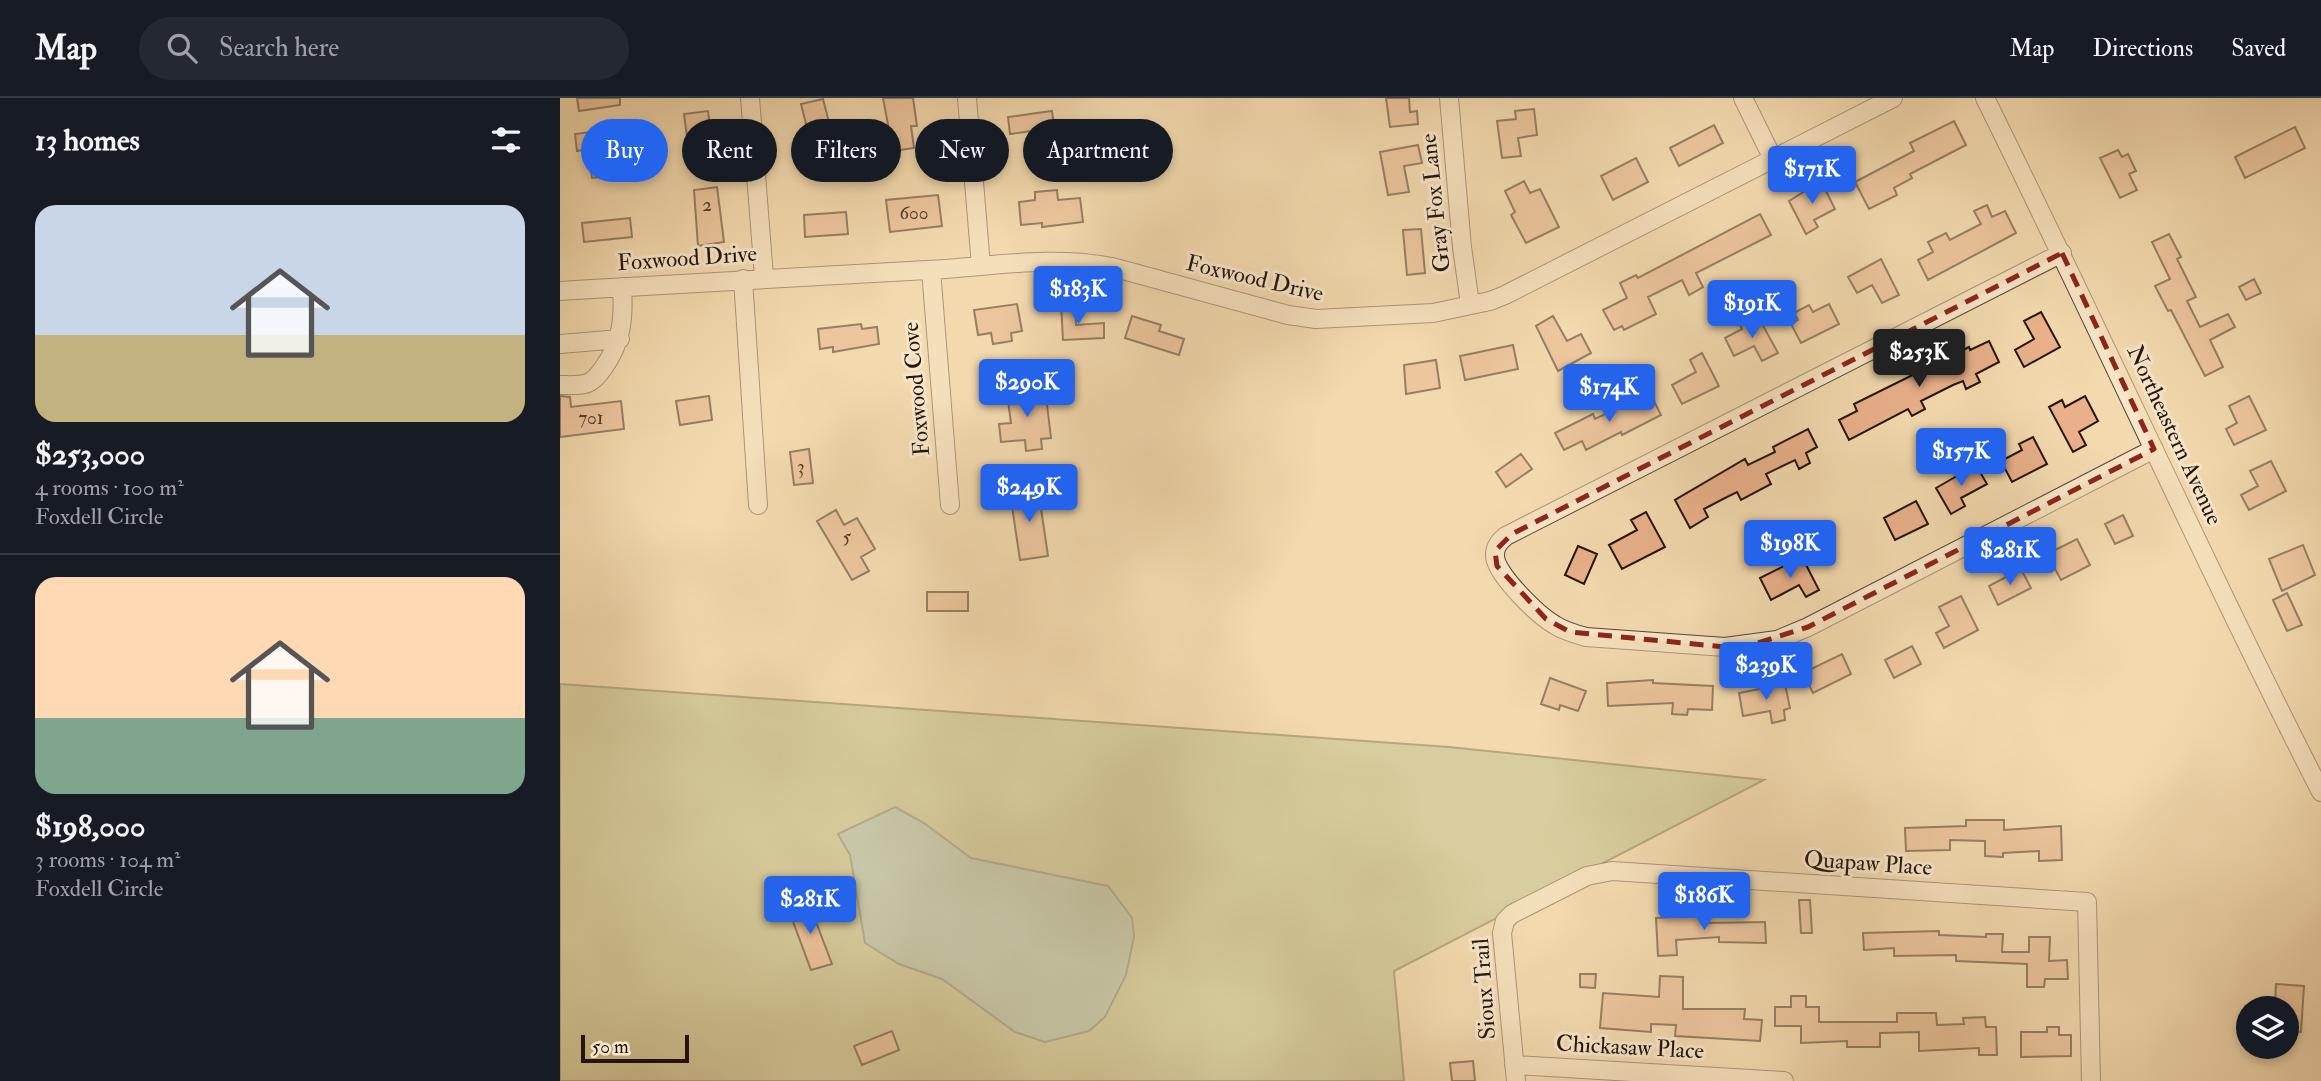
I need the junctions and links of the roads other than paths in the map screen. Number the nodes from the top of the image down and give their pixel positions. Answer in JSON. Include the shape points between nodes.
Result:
{"nodes":[{"id":1,"x":750,"y":98,"type":"edge"},
{"id":2,"x":967,"y":98,"type":"edge"},
{"id":3,"x":1449,"y":98,"type":"edge"},
{"id":4,"x":1743,"y":98,"type":"edge"},
{"id":5,"x":1893,"y":98,"type":"edge"},
{"id":6,"x":1985,"y":98,"type":"edge"},
{"id":7,"x":1773,"y":159,"type":"junction"},
{"id":8,"x":2062,"y":253,"type":"junction"},
{"id":9,"x":981,"y":266,"type":"junction"},
{"id":10,"x":931,"y":270,"type":"junction"},
{"id":11,"x":764,"y":277,"type":"junction"},
{"id":12,"x":743,"y":279,"type":"junction"},
{"id":13,"x":622,"y":287,"type":"junction"},
{"id":14,"x":560,"y":291,"type":"edge"},
{"id":15,"x":1470,"y":304,"type":"junction"},
{"id":16,"x":620,"y":339,"type":"junction"},
{"id":17,"x":560,"y":344,"type":"edge"},
{"id":18,"x":560,"y":385,"type":"edge"},
{"id":19,"x":2154,"y":449,"type":"junction"},
{"id":20,"x":758,"y":505,"type":"dead end"},
{"id":21,"x":950,"y":505,"type":"dead end"},
{"id":22,"x":2321,"y":792,"type":"edge"},
{"id":23,"x":1528,"y":906,"type":"joint"},
{"id":24,"x":1515,"y":1073,"type":"edge"},
{"id":25,"x":1784,"y":1081,"type":"edge"},
{"id":26,"x":2091,"y":1081,"type":"edge"}],
"edges":[{"from":1,"to":11,"type":"street"},
{"from":2,"to":9,"type":"street"},
{"from":3,"to":15,"type":"street","name":"Gray Fox Lane"},
{"from":4,"to":7,"type":"street"},
{"from":5,"to":7,"type":"street","name":"Foxwood Drive"},
{"from":6,"to":8,"type":"street","name":"Northeastern Avenue"},
{"from":7,"to":15,"type":"street","name":"Foxwood Drive","via":[[1505,295]]},
{"from":8,"to":19,"type":"street","name":"Northeastern Avenue"},
{"from":8,"to":19,"type":"street","via":[[1506,536],[1495,551],[1497,566],[1546,619],[1570,632],[1725,647],[1777,640]]},
{"from":9,"to":10,"type":"street","name":"Foxwood Drive"},
{"from":9,"to":15,"type":"street","name":"Foxwood Drive","via":[[1085,262],[1316,319],[1433,313]]},
{"from":10,"to":11,"type":"street","name":"Foxwood Drive"},
{"from":10,"to":21,"type":"street","name":"Foxwood Cove"},
{"from":11,"to":12,"type":"street","name":"Foxwood Drive"},
{"from":12,"to":13,"type":"street","name":"Foxwood Drive"},
{"from":12,"to":20,"type":"street"},
{"from":13,"to":14,"type":"street","name":"Foxwood Drive"},
{"from":13,"to":16,"type":"street"},
{"from":16,"to":17,"type":"street"},
{"from":16,"to":18,"type":"street","via":[[598,376],[588,383]]},
{"from":19,"to":22,"type":"street","name":"Northeastern Avenue"},
{"from":23,"to":24,"type":"street","name":"Sioux Trail","via":[[1512,914],[1503,927]]},
{"from":23,"to":26,"type":"street","name":"Quapaw Place","via":[[1587,876],[1612,871],[2087,902]]},
{"from":24,"to":25,"type":"street","name":"Chickasaw Place"}]}
